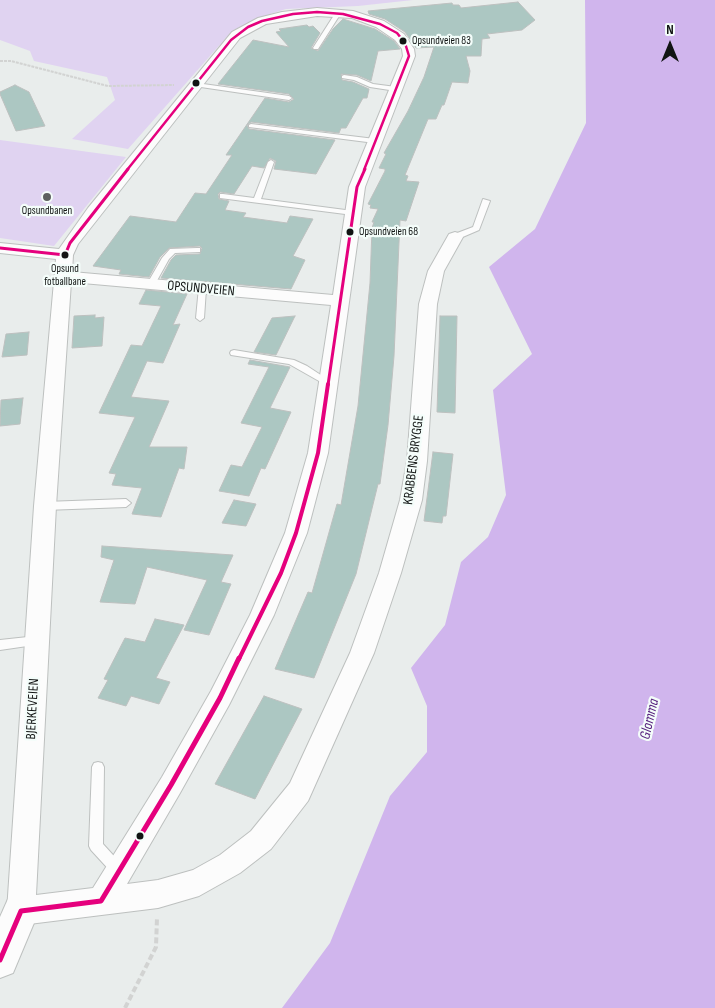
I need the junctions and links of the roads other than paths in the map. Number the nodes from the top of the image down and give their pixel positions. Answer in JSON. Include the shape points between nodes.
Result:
{"nodes":[{"id":1,"x":338,"y":13,"type":"junction"},
{"id":2,"x":316,"y":48,"type":"dead end"},
{"id":3,"x":344,"y":77,"type":"dead end"},
{"id":4,"x":196,"y":85,"type":"junction"},
{"id":5,"x":396,"y":89,"type":"junction"},
{"id":6,"x":289,"y":98,"type":"dead end"},
{"id":7,"x":251,"y":126,"type":"dead end"},
{"id":8,"x":375,"y":142,"type":"junction"},
{"id":9,"x":271,"y":162,"type":"dead end"},
{"id":10,"x":223,"y":196,"type":"dead end"},
{"id":11,"x":257,"y":200,"type":"junction"},
{"id":12,"x":486,"y":201,"type":"dead end"},
{"id":13,"x":352,"y":213,"type":"junction"},
{"id":14,"x":455,"y":237,"type":"joint"},
{"id":15,"x":0,"y":248,"type":"edge"},
{"id":16,"x":198,"y":250,"type":"dead end"},
{"id":17,"x":65,"y":255,"type":"junction"},
{"id":18,"x":62,"y":277,"type":"junction"},
{"id":19,"x":151,"y":284,"type":"junction"},
{"id":20,"x":202,"y":289,"type":"junction"},
{"id":21,"x":341,"y":301,"type":"junction"},
{"id":22,"x":200,"y":318,"type":"dead end"},
{"id":23,"x":234,"y":353,"type":"dead end"},
{"id":24,"x":329,"y":383,"type":"junction"},
{"id":25,"x":126,"y":503,"type":"dead end"},
{"id":26,"x":45,"y":506,"type":"junction"},
{"id":27,"x":37,"y":641,"type":"junction"},
{"id":28,"x":0,"y":645,"type":"edge"},
{"id":29,"x":98,"y":767,"type":"dead end"},
{"id":30,"x":118,"y":870,"type":"junction"},
{"id":31,"x":101,"y":901,"type":"junction"},
{"id":32,"x":21,"y":911,"type":"junction"},
{"id":33,"x":0,"y":960,"type":"edge"}],
"edges":[{"from":1,"to":2,"type":"lane"},
{"from":1,"to":4,"type":"street","via":[[292,14],[248,27],[236,35]]},
{"from":1,"to":5,"type":"street","via":[[380,24],[400,36],[409,56]]},
{"from":3,"to":5,"type":"lane"},
{"from":4,"to":6,"type":"lane"},
{"from":4,"to":17,"type":"street","via":[[94,211]]},
{"from":5,"to":8,"type":"street"},
{"from":7,"to":8,"type":"lane"},
{"from":8,"to":13,"type":"street","via":[[357,186]]},
{"from":9,"to":11,"type":"lane"},
{"from":10,"to":11,"type":"lane"},
{"from":11,"to":13,"type":"lane"},
{"from":12,"to":14,"type":"lane","via":[[476,228]]},
{"from":13,"to":21,"type":"street"},
{"from":14,"to":31,"type":"street","name":"KRABBENS BRYGGE","via":[[436,271],[428,304],[417,461],[411,500],[362,652],[299,792],[262,840],[199,882],[158,894]]},
{"from":15,"to":17,"type":"street"},
{"from":16,"to":19,"type":"lane","via":[[173,251]]},
{"from":17,"to":18,"type":"street","name":"BJERKEVEIEN"},
{"from":18,"to":19,"type":"street","name":"OPSUNDVEIEN"},
{"from":18,"to":26,"type":"street","name":"BJERKEVEIEN"},
{"from":19,"to":20,"type":"street","name":"OPSUNDVEIEN"},
{"from":20,"to":21,"type":"street","name":"OPSUNDVEIEN"},
{"from":20,"to":22,"type":"lane"},
{"from":21,"to":24,"type":"street"},
{"from":23,"to":24,"type":"lane","via":[[298,364]]},
{"from":24,"to":30,"type":"street","via":[[318,453],[296,533],[281,573],[220,698]]},
{"from":25,"to":26,"type":"lane"},
{"from":26,"to":27,"type":"street","name":"BJERKEVEIEN"},
{"from":27,"to":28,"type":"lane"},
{"from":27,"to":32,"type":"street","name":"BJERKEVEIEN"},
{"from":29,"to":30,"type":"lane","via":[[96,846]]},
{"from":30,"to":31,"type":"street"},
{"from":31,"to":32,"type":"street"},
{"from":32,"to":33,"type":"street"}]}
